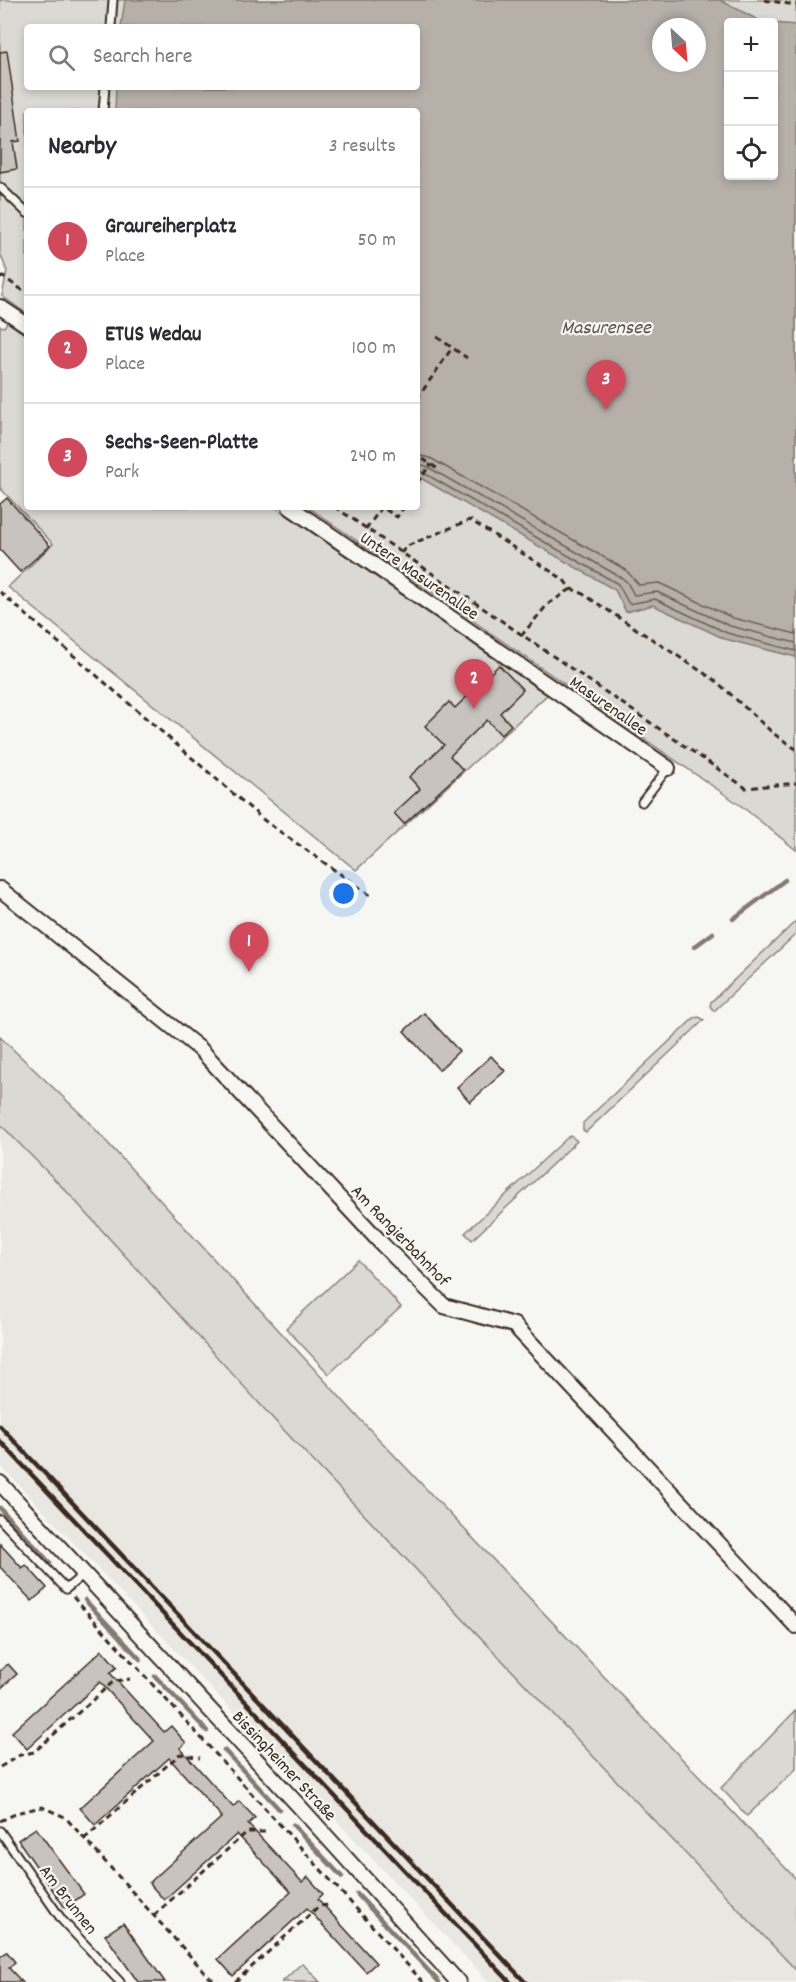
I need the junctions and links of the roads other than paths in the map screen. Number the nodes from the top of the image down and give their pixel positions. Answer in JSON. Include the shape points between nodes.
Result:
{"nodes":[{"id":1,"x":113,"y":0,"type":"edge"},
{"id":2,"x":111,"y":24,"type":"edge"},
{"id":3,"x":105,"y":90,"type":"edge"},
{"id":4,"x":103,"y":108,"type":"edge"},
{"id":5,"x":0,"y":187,"type":"edge"},
{"id":6,"x":24,"y":210,"type":"edge"},
{"id":7,"x":0,"y":307,"type":"edge"},
{"id":8,"x":24,"y":323,"type":"edge"},
{"id":9,"x":294,"y":510,"type":"edge"},
{"id":10,"x":529,"y":673,"type":"joint"},
{"id":11,"x":668,"y":768,"type":"joint"},
{"id":12,"x":642,"y":802,"type":"dead end"},
{"id":13,"x":0,"y":889,"type":"edge"},
{"id":14,"x":0,"y":1483,"type":"edge"},
{"id":15,"x":0,"y":1519,"type":"edge"},
{"id":16,"x":84,"y":1574,"type":"junction"},
{"id":17,"x":796,"y":1626,"type":"edge"},
{"id":18,"x":0,"y":1831,"type":"edge"},
{"id":19,"x":120,"y":1982,"type":"edge"},
{"id":20,"x":458,"y":1982,"type":"edge"}],
"edges":[{"from":1,"to":2,"type":"lane"},
{"from":3,"to":4,"type":"lane"},
{"from":5,"to":6,"type":"lane"},
{"from":7,"to":8,"type":"street"},
{"from":9,"to":10,"type":"street","name":"Untere Masurenallee"},
{"from":10,"to":11,"type":"street","name":"Masurenallee"},
{"from":11,"to":12,"type":"lane"},
{"from":13,"to":17,"type":"street","name":"Am Rangierbahnhof","via":[[200,1049],[444,1306],[514,1325]]},
{"from":14,"to":16,"type":"street","name":"Bissingheimer Straße"},
{"from":15,"to":16,"type":"lane","via":[[66,1589]]},
{"from":16,"to":20,"type":"street","name":"Bissingheimer Straße"},
{"from":18,"to":19,"type":"lane","name":"Am Brunnen","via":[[62,1920]]}]}
